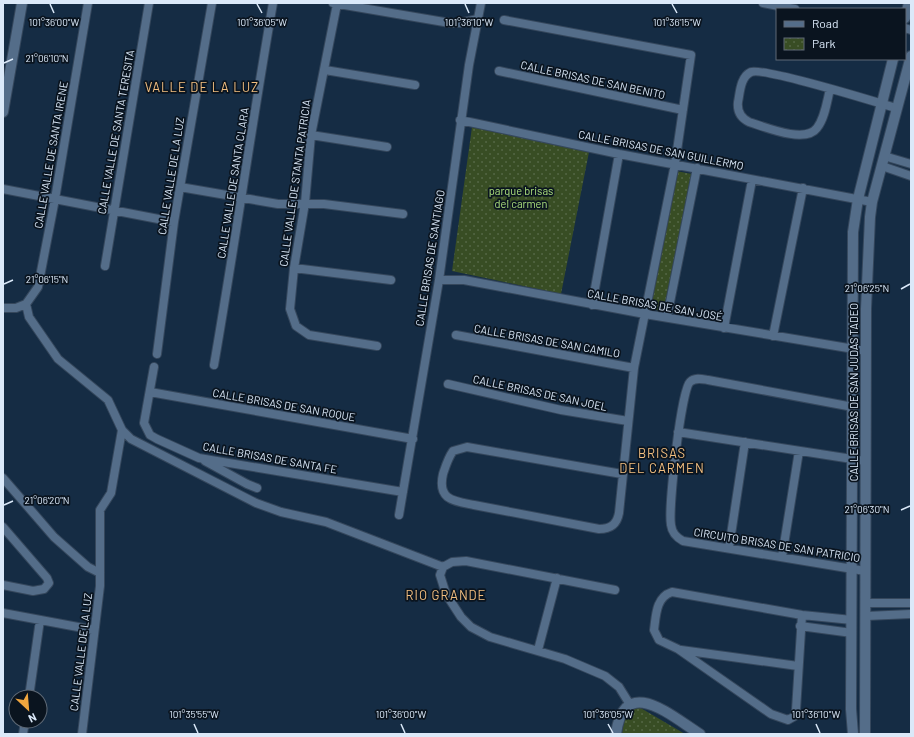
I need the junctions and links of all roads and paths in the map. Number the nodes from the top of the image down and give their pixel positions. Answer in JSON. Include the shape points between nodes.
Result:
{"nodes":[{"id":1,"x":22,"y":3,"type":"edge"},
{"id":2,"x":88,"y":3,"type":"edge"},
{"id":3,"x":149,"y":3,"type":"edge"},
{"id":4,"x":212,"y":3,"type":"edge"},
{"id":5,"x":273,"y":3,"type":"edge"},
{"id":6,"x":334,"y":3,"type":"edge"},
{"id":7,"x":481,"y":3,"type":"edge"},
{"id":8,"x":763,"y":3,"type":"edge"},
{"id":9,"x":909,"y":3,"type":"edge"},
{"id":10,"x":790,"y":8,"type":"edge"},
{"id":11,"x":906,"y":14,"type":"edge"},
{"id":12,"x":478,"y":19,"type":"junction"},
{"id":13,"x":504,"y":20,"type":"dead end"},
{"id":14,"x":911,"y":56,"type":"edge"},
{"id":15,"x":893,"y":60,"type":"edge"},
{"id":16,"x":324,"y":70,"type":"junction"},
{"id":17,"x":499,"y":71,"type":"dead end"},
{"id":18,"x":888,"y":75,"type":"junction"},
{"id":19,"x":904,"y":79,"type":"junction"},
{"id":20,"x":415,"y":85,"type":"dead end"},
{"id":21,"x":830,"y":89,"type":"junction"},
{"id":22,"x":4,"y":101,"type":"edge"},
{"id":23,"x":881,"y":103,"type":"junction"},
{"id":24,"x":896,"y":108,"type":"junction"},
{"id":25,"x":683,"y":110,"type":"junction"},
{"id":26,"x":3,"y":112,"type":"edge"},
{"id":27,"x":460,"y":120,"type":"junction"},
{"id":28,"x":311,"y":135,"type":"junction"},
{"id":29,"x":386,"y":147,"type":"dead end"},
{"id":30,"x":619,"y":154,"type":"junction"},
{"id":31,"x":883,"y":161,"type":"junction"},
{"id":32,"x":675,"y":164,"type":"junction"},
{"id":33,"x":911,"y":164,"type":"edge"},
{"id":34,"x":697,"y":168,"type":"junction"},
{"id":35,"x":911,"y":176,"type":"edge"},
{"id":36,"x":752,"y":180,"type":"junction"},
{"id":37,"x":180,"y":187,"type":"junction"},
{"id":38,"x":803,"y":188,"type":"junction"},
{"id":39,"x":3,"y":189,"type":"edge"},
{"id":40,"x":240,"y":198,"type":"junction"},
{"id":41,"x":55,"y":199,"type":"junction"},
{"id":42,"x":858,"y":199,"type":"junction"},
{"id":43,"x":872,"y":202,"type":"junction"},
{"id":44,"x":305,"y":203,"type":"junction"},
{"id":45,"x":113,"y":211,"type":"junction"},
{"id":46,"x":403,"y":214,"type":"dead end"},
{"id":47,"x":174,"y":222,"type":"junction"},
{"id":48,"x":105,"y":266,"type":"dead end"},
{"id":49,"x":294,"y":268,"type":"junction"},
{"id":50,"x":391,"y":280,"type":"dead end"},
{"id":51,"x":439,"y":280,"type":"junction"},
{"id":52,"x":26,"y":304,"type":"junction"},
{"id":53,"x":592,"y":305,"type":"junction"},
{"id":54,"x":3,"y":308,"type":"edge"},
{"id":55,"x":644,"y":314,"type":"junction"},
{"id":56,"x":667,"y":317,"type":"junction"},
{"id":57,"x":724,"y":328,"type":"junction"},
{"id":58,"x":456,"y":335,"type":"dead end"},
{"id":59,"x":773,"y":336,"type":"junction"},
{"id":60,"x":377,"y":346,"type":"dead end"},
{"id":61,"x":851,"y":350,"type":"junction"},
{"id":62,"x":866,"y":351,"type":"junction"},
{"id":63,"x":157,"y":354,"type":"dead end"},
{"id":64,"x":214,"y":365,"type":"dead end"},
{"id":65,"x":154,"y":367,"type":"dead end"},
{"id":66,"x":634,"y":368,"type":"junction"},
{"id":67,"x":448,"y":384,"type":"dead end"},
{"id":68,"x":150,"y":392,"type":"junction"},
{"id":69,"x":853,"y":407,"type":"junction"},
{"id":70,"x":628,"y":421,"type":"junction"},
{"id":71,"x":122,"y":430,"type":"junction"},
{"id":72,"x":678,"y":432,"type":"junction"},
{"id":73,"x":414,"y":439,"type":"junction"},
{"id":74,"x":745,"y":442,"type":"junction"},
{"id":75,"x":799,"y":451,"type":"junction"},
{"id":76,"x":199,"y":458,"type":"junction"},
{"id":77,"x":852,"y":461,"type":"junction"},
{"id":78,"x":865,"y":461,"type":"junction"},
{"id":79,"x":622,"y":474,"type":"junction"},
{"id":80,"x":3,"y":478,"type":"edge"},
{"id":81,"x":257,"y":488,"type":"dead end"},
{"id":82,"x":403,"y":492,"type":"junction"},
{"id":83,"x":400,"y":515,"type":"dead end"},
{"id":84,"x":4,"y":528,"type":"edge"},
{"id":85,"x":729,"y":548,"type":"junction"},
{"id":86,"x":782,"y":557,"type":"junction"},
{"id":87,"x":852,"y":568,"type":"junction"},
{"id":88,"x":442,"y":571,"type":"junction"},
{"id":89,"x":865,"y":571,"type":"junction"},
{"id":90,"x":100,"y":573,"type":"junction"},
{"id":91,"x":557,"y":578,"type":"junction"},
{"id":92,"x":3,"y":585,"type":"edge"},
{"id":93,"x":615,"y":590,"type":"dead end"},
{"id":94,"x":865,"y":603,"type":"junction"},
{"id":95,"x":911,"y":603,"type":"edge"},
{"id":96,"x":3,"y":613,"type":"edge"},
{"id":97,"x":911,"y":614,"type":"edge"},
{"id":98,"x":802,"y":615,"type":"junction"},
{"id":99,"x":866,"y":616,"type":"junction"},
{"id":100,"x":40,"y":620,"type":"junction"},
{"id":101,"x":852,"y":620,"type":"junction"},
{"id":102,"x":800,"y":626,"type":"junction"},
{"id":103,"x":94,"y":630,"type":"junction"},
{"id":104,"x":852,"y":633,"type":"junction"},
{"id":105,"x":678,"y":649,"type":"junction"},
{"id":106,"x":538,"y":650,"type":"junction"},
{"id":107,"x":798,"y":666,"type":"junction"},
{"id":108,"x":30,"y":689,"type":"edge"},
{"id":109,"x":629,"y":703,"type":"junction"},
{"id":110,"x":851,"y":709,"type":"junction"},
{"id":111,"x":866,"y":715,"type":"junction"},
{"id":112,"x":82,"y":734,"type":"edge"},
{"id":113,"x":616,"y":734,"type":"edge"},
{"id":114,"x":700,"y":734,"type":"edge"},
{"id":115,"x":853,"y":734,"type":"edge"},
{"id":116,"x":865,"y":734,"type":"edge"}],
"edges":[{"from":1,"to":22,"type":"street"},
{"from":2,"to":41,"type":"street","name":"CALLE VALLE DE SANTA IRENE"},
{"from":3,"to":45,"type":"street","name":"CALLE VALLE DE SANTA TERESITA"},
{"from":4,"to":37,"type":"street","name":"CALLE VALLE DE LA LUZ"},
{"from":5,"to":40,"type":"street","name":"CALLE VALLE DE SANTA CLARA"},
{"from":6,"to":12,"type":"street","via":[[450,23]]},
{"from":6,"to":16,"type":"street","name":"CALLE VALLE DE STANTA PATRICIA"},
{"from":7,"to":12,"type":"street","name":"CALLE BRISAS DE SANTIAGO"},
{"from":8,"to":10,"type":"street"},
{"from":9,"to":11,"type":"street"},
{"from":12,"to":27,"type":"street","name":"CALLE BRISAS DE SANTIAGO"},
{"from":13,"to":25,"type":"street","via":[[690,55]]},
{"from":14,"to":19,"type":"street","name":"CALLE BRISAS DE SAN JUDAS TADEO"},
{"from":15,"to":18,"type":"street","name":"CALLE BRISAS DE SAN JUDAS TADEO"},
{"from":16,"to":20,"type":"street"},
{"from":16,"to":28,"type":"street","name":"CALLE VALLE DE STANTA PATRICIA"},
{"from":17,"to":25,"type":"street","name":"CALLE BRISAS DE SAN BENITO"},
{"from":18,"to":19,"type":"street"},
{"from":18,"to":23,"type":"street","name":"CALLE BRISAS DE SAN JUDAS TADEO"},
{"from":19,"to":24,"type":"street","name":"CALLE BRISAS DE SAN JUDAS TADEO"},
{"from":21,"to":21,"type":"street","via":[[754,72],[747,75],[742,82],[739,113],[744,120],[754,124],[793,134],[808,134],[819,126]]},
{"from":21,"to":23,"type":"street"},
{"from":22,"to":26,"type":"street"},
{"from":23,"to":24,"type":"street"},
{"from":23,"to":42,"type":"street","name":"CALLE BRISAS DE SAN JUDAS TADEO"},
{"from":24,"to":31,"type":"street","name":"CALLE BRISAS DE SAN JUDAS TADEO"},
{"from":25,"to":32,"type":"street"},
{"from":27,"to":30,"type":"street","name":"CALLE BRISAS DE SAN GUILLERMO"},
{"from":27,"to":51,"type":"street","name":"CALLE BRISAS DE SANTIAGO"},
{"from":28,"to":29,"type":"street"},
{"from":28,"to":44,"type":"street","name":"CALLE VALLE DE STANTA PATRICIA"},
{"from":30,"to":32,"type":"street","name":"CALLE BRISAS DE SAN GUILLERMO"},
{"from":30,"to":53,"type":"street"},
{"from":31,"to":33,"type":"street"},
{"from":31,"to":35,"type":"street"},
{"from":31,"to":43,"type":"street","name":"CALLE BRISAS DE SAN JUDAS TADEO"},
{"from":32,"to":34,"type":"street","name":"CALLE BRISAS DE SAN GUILLERMO"},
{"from":32,"to":55,"type":"street"},
{"from":34,"to":36,"type":"street","name":"CALLE BRISAS DE SAN GUILLERMO"},
{"from":34,"to":56,"type":"street"},
{"from":36,"to":38,"type":"street","name":"CALLE BRISAS DE SAN GUILLERMO"},
{"from":36,"to":57,"type":"street"},
{"from":37,"to":40,"type":"street"},
{"from":37,"to":47,"type":"street","name":"CALLE VALLE DE LA LUZ"},
{"from":38,"to":42,"type":"street","name":"CALLE BRISAS DE SAN GUILLERMO"},
{"from":38,"to":59,"type":"street"},
{"from":39,"to":41,"type":"street"},
{"from":40,"to":44,"type":"street","via":[[278,204]]},
{"from":40,"to":64,"type":"street","name":"CALLE VALLE DE SANTA CLARA"},
{"from":41,"to":45,"type":"street"},
{"from":41,"to":52,"type":"street","name":"CALLE VALLE DE SANTA IRENE","via":[[38,287]]},
{"from":42,"to":43,"type":"street","name":"CALLE BRISAS DE SAN GUILLERMO"},
{"from":42,"to":61,"type":"street","name":"CALLE BRISAS DE SAN JUDAS TADEO","via":[[853,232]]},
{"from":43,"to":62,"type":"street","name":"CALLE BRISAS DE SAN JUDAS TADEO","via":[[867,255]]},
{"from":44,"to":46,"type":"street"},
{"from":44,"to":49,"type":"street","name":"CALLE VALLE DE STANTA PATRICIA"},
{"from":45,"to":47,"type":"street"},
{"from":45,"to":48,"type":"street","name":"CALLE VALLE DE SANTA TERESITA"},
{"from":47,"to":63,"type":"street","name":"CALLE VALLE DE LA LUZ"},
{"from":49,"to":50,"type":"street"},
{"from":49,"to":60,"type":"street","name":"CALLE VALLE DE STANTA PATRICIA","via":[[290,299],[292,319],[300,331],[309,335]]},
{"from":51,"to":53,"type":"street","name":"CALLE BRISAS DE SAN JOSÉ","via":[[464,280]]},
{"from":51,"to":73,"type":"street","name":"CALLE BRISAS DE SANTIAGO"},
{"from":52,"to":54,"type":"street","via":[[16,308]]},
{"from":52,"to":71,"type":"street","via":[[29,317],[58,358],[108,400]]},
{"from":53,"to":55,"type":"street","name":"CALLE BRISAS DE SAN JOSÉ"},
{"from":55,"to":56,"type":"street","name":"CALLE BRISAS DE SAN JOSÉ"},
{"from":55,"to":66,"type":"street"},
{"from":56,"to":57,"type":"street","name":"CALLE BRISAS DE SAN JOSÉ"},
{"from":57,"to":59,"type":"street","name":"CALLE BRISAS DE SAN JOSÉ"},
{"from":58,"to":66,"type":"street","name":"CALLE BRISAS DE SAN CAMILO"},
{"from":59,"to":61,"type":"street","name":"CALLE BRISAS DE SAN JOSÉ"},
{"from":61,"to":62,"type":"street","name":"CALLE BRISAS DE SAN JOSÉ"},
{"from":61,"to":69,"type":"street","name":"CALLE BRISAS DE SAN JUDAS TADEO"},
{"from":62,"to":78,"type":"street","name":"CALLE BRISAS DE SAN JUDAS TADEO"},
{"from":65,"to":68,"type":"street"},
{"from":66,"to":70,"type":"street"},
{"from":67,"to":70,"type":"street","name":"CALLE BRISAS DE SAN JOEL","via":[[561,410]]},
{"from":68,"to":73,"type":"street","name":"CALLE BRISAS DE SAN ROQUE"},
{"from":68,"to":76,"type":"street","name":"CALLE BRISAS DE SANTA FE","via":[[144,423],[150,435]]},
{"from":69,"to":72,"type":"street","name":"CIRCUITO BRISAS DE SAN PATRICIO","via":[[697,379],[691,381],[686,389]]},
{"from":69,"to":77,"type":"street","name":"CALLE BRISAS DE SAN JUDAS TADEO"},
{"from":70,"to":79,"type":"street"},
{"from":71,"to":88,"type":"street","via":[[131,439],[256,503],[281,512],[326,522]]},
{"from":71,"to":90,"type":"street","name":"CALLE VALLE DE LA LUZ","via":[[111,493],[100,510]]},
{"from":72,"to":74,"type":"street"},
{"from":72,"to":85,"type":"street","name":"CIRCUITO BRISAS DE SAN PATRICIO","via":[[670,523],[673,533],[683,541]]},
{"from":73,"to":82,"type":"street","name":"CALLE BRISAS DE SANTIAGO"},
{"from":74,"to":75,"type":"street"},
{"from":74,"to":85,"type":"street"},
{"from":75,"to":77,"type":"street"},
{"from":75,"to":86,"type":"street"},
{"from":76,"to":81,"type":"street"},
{"from":76,"to":82,"type":"street","name":"CALLE BRISAS DE SANTA FE"},
{"from":77,"to":78,"type":"street"},
{"from":77,"to":87,"type":"street","name":"CALLE BRISAS DE SAN JUDAS TADEO"},
{"from":78,"to":89,"type":"street","name":"CALLE BRISAS DE SAN JUDAS TADEO"},
{"from":79,"to":79,"type":"street","via":[[618,518],[606,529],[455,502],[443,492],[441,482],[446,463],[453,451],[467,447]]},
{"from":80,"to":90,"type":"street","via":[[54,537],[88,567]]},
{"from":82,"to":83,"type":"street","name":"CALLE BRISAS DE SANTIAGO"},
{"from":84,"to":92,"type":"street","via":[[47,578],[48,586],[32,591]]},
{"from":85,"to":86,"type":"street","name":"CIRCUITO BRISAS DE SAN PATRICIO"},
{"from":86,"to":87,"type":"street","name":"CIRCUITO BRISAS DE SAN PATRICIO"},
{"from":87,"to":89,"type":"street","name":"CIRCUITO BRISAS DE SAN PATRICIO"},
{"from":87,"to":101,"type":"street","name":"CALLE BRISAS DE SAN JUDAS TADEO"},
{"from":88,"to":91,"type":"street","via":[[452,562],[466,561]]},
{"from":88,"to":106,"type":"street","via":[[446,594],[471,627],[490,637]]},
{"from":89,"to":94,"type":"street","name":"CALLE BRISAS DE SAN JUDAS TADEO"},
{"from":90,"to":103,"type":"street","name":"CALLE VALLE DE LA LUZ"},
{"from":91,"to":93,"type":"street"},
{"from":91,"to":106,"type":"street"},
{"from":94,"to":95,"type":"street"},
{"from":94,"to":99,"type":"street","name":"CALLE BRISAS DE SAN JUDAS TADEO"},
{"from":96,"to":100,"type":"street"},
{"from":97,"to":99,"type":"street"},
{"from":98,"to":101,"type":"street"},
{"from":98,"to":102,"type":"street"},
{"from":98,"to":105,"type":"street","via":[[672,592],[665,594],[660,601],[654,630],[659,640]]},
{"from":99,"to":111,"type":"street","name":"CALLE BRISAS DE SAN JUDAS TADEO"},
{"from":100,"to":103,"type":"street"},
{"from":100,"to":108,"type":"street"},
{"from":101,"to":104,"type":"street","name":"CALLE BRISAS DE SAN JUDAS TADEO"},
{"from":102,"to":104,"type":"street"},
{"from":102,"to":107,"type":"street"},
{"from":103,"to":112,"type":"street","name":"CALLE VALLE DE LA LUZ"},
{"from":104,"to":110,"type":"street","name":"CALLE BRISAS DE SAN JUDAS TADEO"},
{"from":105,"to":107,"type":"street"},
{"from":105,"to":107,"type":"street","via":[[771,714],[788,720],[795,716]]},
{"from":106,"to":109,"type":"street","via":[[605,676],[619,687]]},
{"from":109,"to":113,"type":"street","via":[[620,716]]},
{"from":109,"to":114,"type":"street","via":[[637,701],[656,706]]},
{"from":110,"to":111,"type":"street"},
{"from":110,"to":115,"type":"street","name":"CALLE BRISAS DE SAN JUDAS TADEO"},
{"from":111,"to":116,"type":"street","name":"CALLE BRISAS DE SAN JUDAS TADEO"}]}
